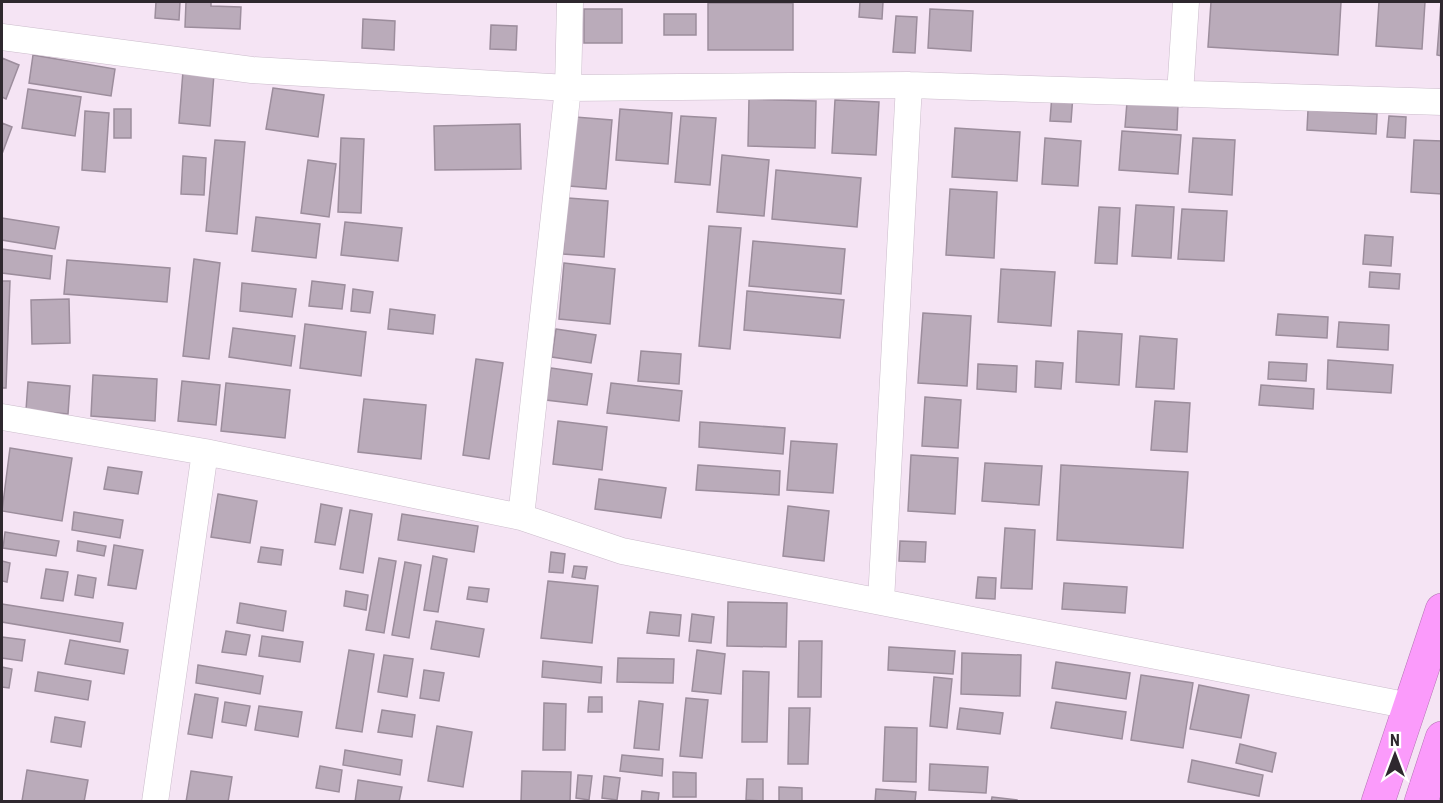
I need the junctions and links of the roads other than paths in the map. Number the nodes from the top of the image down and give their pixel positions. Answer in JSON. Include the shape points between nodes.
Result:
{"nodes":[{"id":1,"x":570,"y":2,"type":"edge"},
{"id":2,"x":1186,"y":2,"type":"edge"},
{"id":3,"x":2,"y":37,"type":"edge"},
{"id":4,"x":909,"y":85,"type":"junction"},
{"id":5,"x":568,"y":88,"type":"junction"},
{"id":6,"x":1180,"y":94,"type":"junction"},
{"id":7,"x":1442,"y":102,"type":"edge"},
{"id":8,"x":2,"y":417,"type":"edge"},
{"id":9,"x":205,"y":452,"type":"junction"},
{"id":10,"x":521,"y":516,"type":"junction"},
{"id":11,"x":881,"y":601,"type":"junction"},
{"id":12,"x":1442,"y":610,"type":"edge"},
{"id":13,"x":1410,"y":706,"type":"junction"},
{"id":14,"x":1442,"y":738,"type":"edge"},
{"id":15,"x":155,"y":801,"type":"edge"},
{"id":16,"x":1378,"y":801,"type":"edge"},
{"id":17,"x":1421,"y":801,"type":"edge"}],
"edges":[{"from":1,"to":5,"type":"street"},
{"from":2,"to":6,"type":"street"},
{"from":3,"to":5,"type":"street","via":[[252,70]]},
{"from":4,"to":5,"type":"street"},
{"from":4,"to":6,"type":"street"},
{"from":4,"to":11,"type":"street"},
{"from":5,"to":10,"type":"street"},
{"from":6,"to":7,"type":"street"},
{"from":8,"to":9,"type":"street"},
{"from":9,"to":10,"type":"street"},
{"from":9,"to":15,"type":"street"},
{"from":10,"to":11,"type":"street","via":[[622,551]]},
{"from":11,"to":13,"type":"street"},
{"from":12,"to":13,"type":"highway"},
{"from":13,"to":16,"type":"highway"},
{"from":14,"to":17,"type":"highway"}]}
